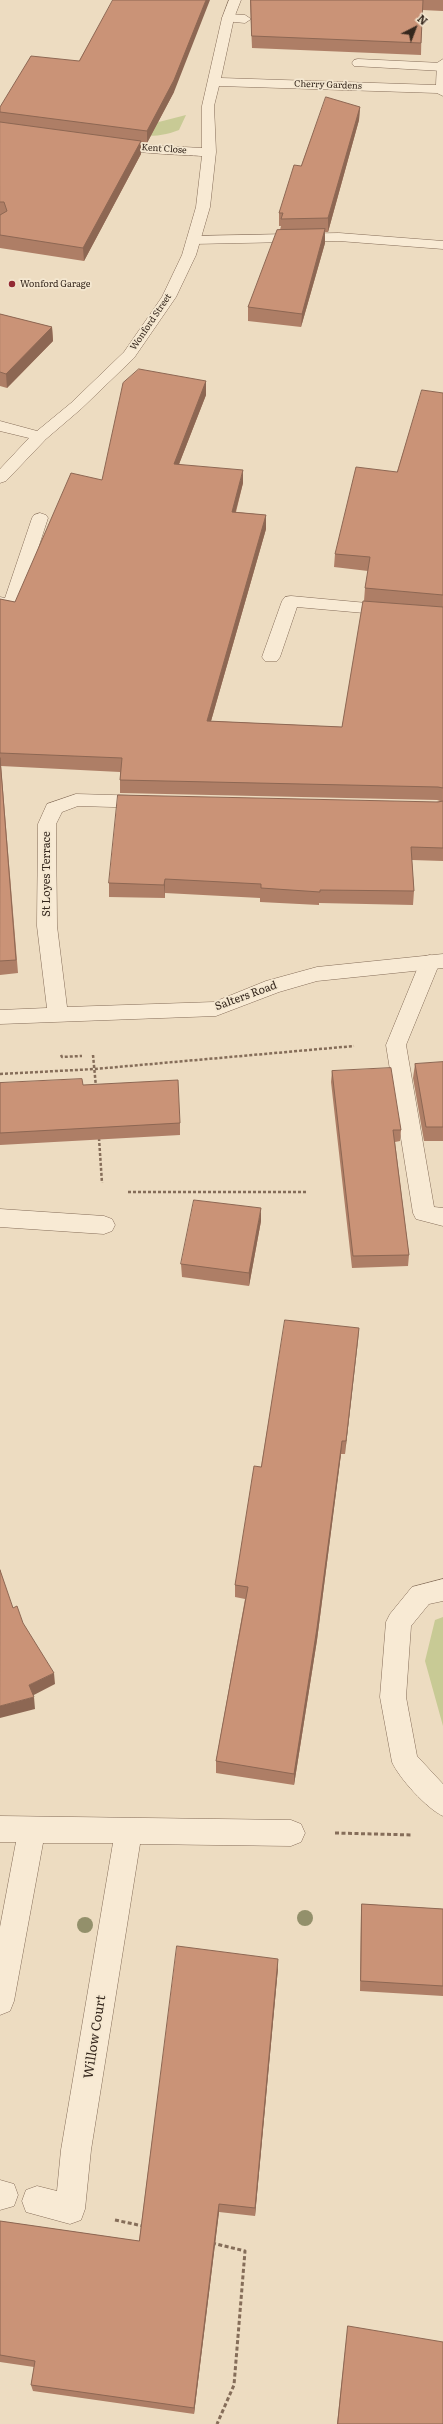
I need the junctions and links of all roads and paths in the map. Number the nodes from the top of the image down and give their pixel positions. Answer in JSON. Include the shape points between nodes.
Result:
{"nodes":[{"id":1,"x":235,"y":0,"type":"edge"},
{"id":2,"x":228,"y":18,"type":"junction"},
{"id":3,"x":245,"y":19,"type":"dead end"},
{"id":4,"x":358,"y":63,"type":"dead end"},
{"id":5,"x":443,"y":65,"type":"edge"},
{"id":6,"x":213,"y":82,"type":"junction"},
{"id":7,"x":443,"y":90,"type":"edge"},
{"id":8,"x":101,"y":142,"type":"edge"},
{"id":9,"x":209,"y":152,"type":"junction"},
{"id":10,"x":194,"y":240,"type":"junction"},
{"id":11,"x":443,"y":245,"type":"edge"},
{"id":12,"x":0,"y":426,"type":"edge"},
{"id":13,"x":40,"y":436,"type":"junction"},
{"id":14,"x":0,"y":478,"type":"edge"},
{"id":15,"x":40,"y":518,"type":"dead end"},
{"id":16,"x":0,"y":602,"type":"edge"},
{"id":17,"x":443,"y":615,"type":"edge"},
{"id":18,"x":272,"y":657,"type":"dead end"},
{"id":19,"x":162,"y":802,"type":"edge"},
{"id":20,"x":436,"y":961,"type":"edge"},
{"id":21,"x":58,"y":1015,"type":"junction"},
{"id":22,"x":0,"y":1017,"type":"edge"},
{"id":23,"x":351,"y":1046,"type":"dead end"},
{"id":24,"x":62,"y":1057,"type":"dead end"},
{"id":25,"x":95,"y":1069,"type":"junction"},
{"id":26,"x":0,"y":1074,"type":"edge"},
{"id":27,"x":96,"y":1092,"type":"edge"},
{"id":28,"x":98,"y":1130,"type":"edge"},
{"id":29,"x":102,"y":1191,"type":"junction"},
{"id":30,"x":307,"y":1192,"type":"dead end"},
{"id":31,"x":443,"y":1217,"type":"edge"},
{"id":32,"x":0,"y":1218,"type":"edge"},
{"id":33,"x":104,"y":1225,"type":"joint"},
{"id":34,"x":443,"y":1590,"type":"edge"},
{"id":35,"x":443,"y":1803,"type":"edge"},
{"id":36,"x":0,"y":1829,"type":"edge"},
{"id":37,"x":32,"y":1831,"type":"junction"},
{"id":38,"x":128,"y":1832,"type":"junction"},
{"id":39,"x":291,"y":1833,"type":"dead end"},
{"id":40,"x":370,"y":1833,"type":"dead end"},
{"id":41,"x":411,"y":1836,"type":"dead end"},
{"id":42,"x":0,"y":2001,"type":"edge"},
{"id":43,"x":37,"y":2201,"type":"dead end"},
{"id":44,"x":70,"y":2209,"type":"junction"},
{"id":45,"x":146,"y":2227,"type":"edge"},
{"id":46,"x":207,"y":2242,"type":"edge"},
{"id":47,"x":217,"y":2424,"type":"edge"}],
"edges":[{"from":1,"to":2,"type":"street","name":"Wonford Street"},
{"from":2,"to":3,"type":"street"},
{"from":2,"to":6,"type":"street","name":"Wonford Street"},
{"from":4,"to":5,"type":"street"},
{"from":5,"to":7,"type":"street","name":"Cherry Gardens"},
{"from":6,"to":7,"type":"street","name":"Cherry Gardens"},
{"from":6,"to":9,"type":"street","name":"Wonford Street","via":[[208,106]]},
{"from":8,"to":9,"type":"street","name":"Kent Close","via":[[147,149]]},
{"from":9,"to":10,"type":"street","name":"Wonford Street","via":[[203,207]]},
{"from":10,"to":11,"type":"street","via":[[339,237]]},
{"from":10,"to":13,"type":"street","name":"Wonford Street","via":[[169,297],[129,355],[76,406]]},
{"from":12,"to":13,"type":"street"},
{"from":13,"to":14,"type":"street","name":"Wonford Street"},
{"from":15,"to":16,"type":"street","via":[[10,604]]},
{"from":17,"to":18,"type":"street","via":[[291,601]]},
{"from":19,"to":21,"type":"street","name":"St Loyes Terrace","via":[[76,800],[54,808],[47,824],[47,926]]},
{"from":20,"to":21,"type":"street","name":"Salters Road","via":[[318,974],[273,986],[216,1009]]},
{"from":20,"to":31,"type":"street","via":[[396,1045],[424,1213]]},
{"from":21,"to":22,"type":"street","name":"Salters Road"},
{"from":23,"to":25,"type":"path"},
{"from":24,"to":25,"type":"path","via":[[94,1055]]},
{"from":25,"to":26,"type":"path"},
{"from":25,"to":27,"type":"path"},
{"from":28,"to":29,"type":"path"},
{"from":29,"to":30,"type":"path"},
{"from":29,"to":33,"type":"path"},
{"from":32,"to":33,"type":"street"},
{"from":34,"to":35,"type":"street","via":[[421,1595],[399,1622],[393,1697],[405,1762]]},
{"from":36,"to":37,"type":"street"},
{"from":37,"to":38,"type":"street"},
{"from":37,"to":42,"type":"street"},
{"from":38,"to":39,"type":"street"},
{"from":38,"to":44,"type":"street","name":"Willow Court","via":[[76,2150]]},
{"from":40,"to":41,"type":"path"},
{"from":43,"to":44,"type":"street"},
{"from":44,"to":45,"type":"path"},
{"from":46,"to":47,"type":"path","via":[[245,2251],[234,2385]]}]}
